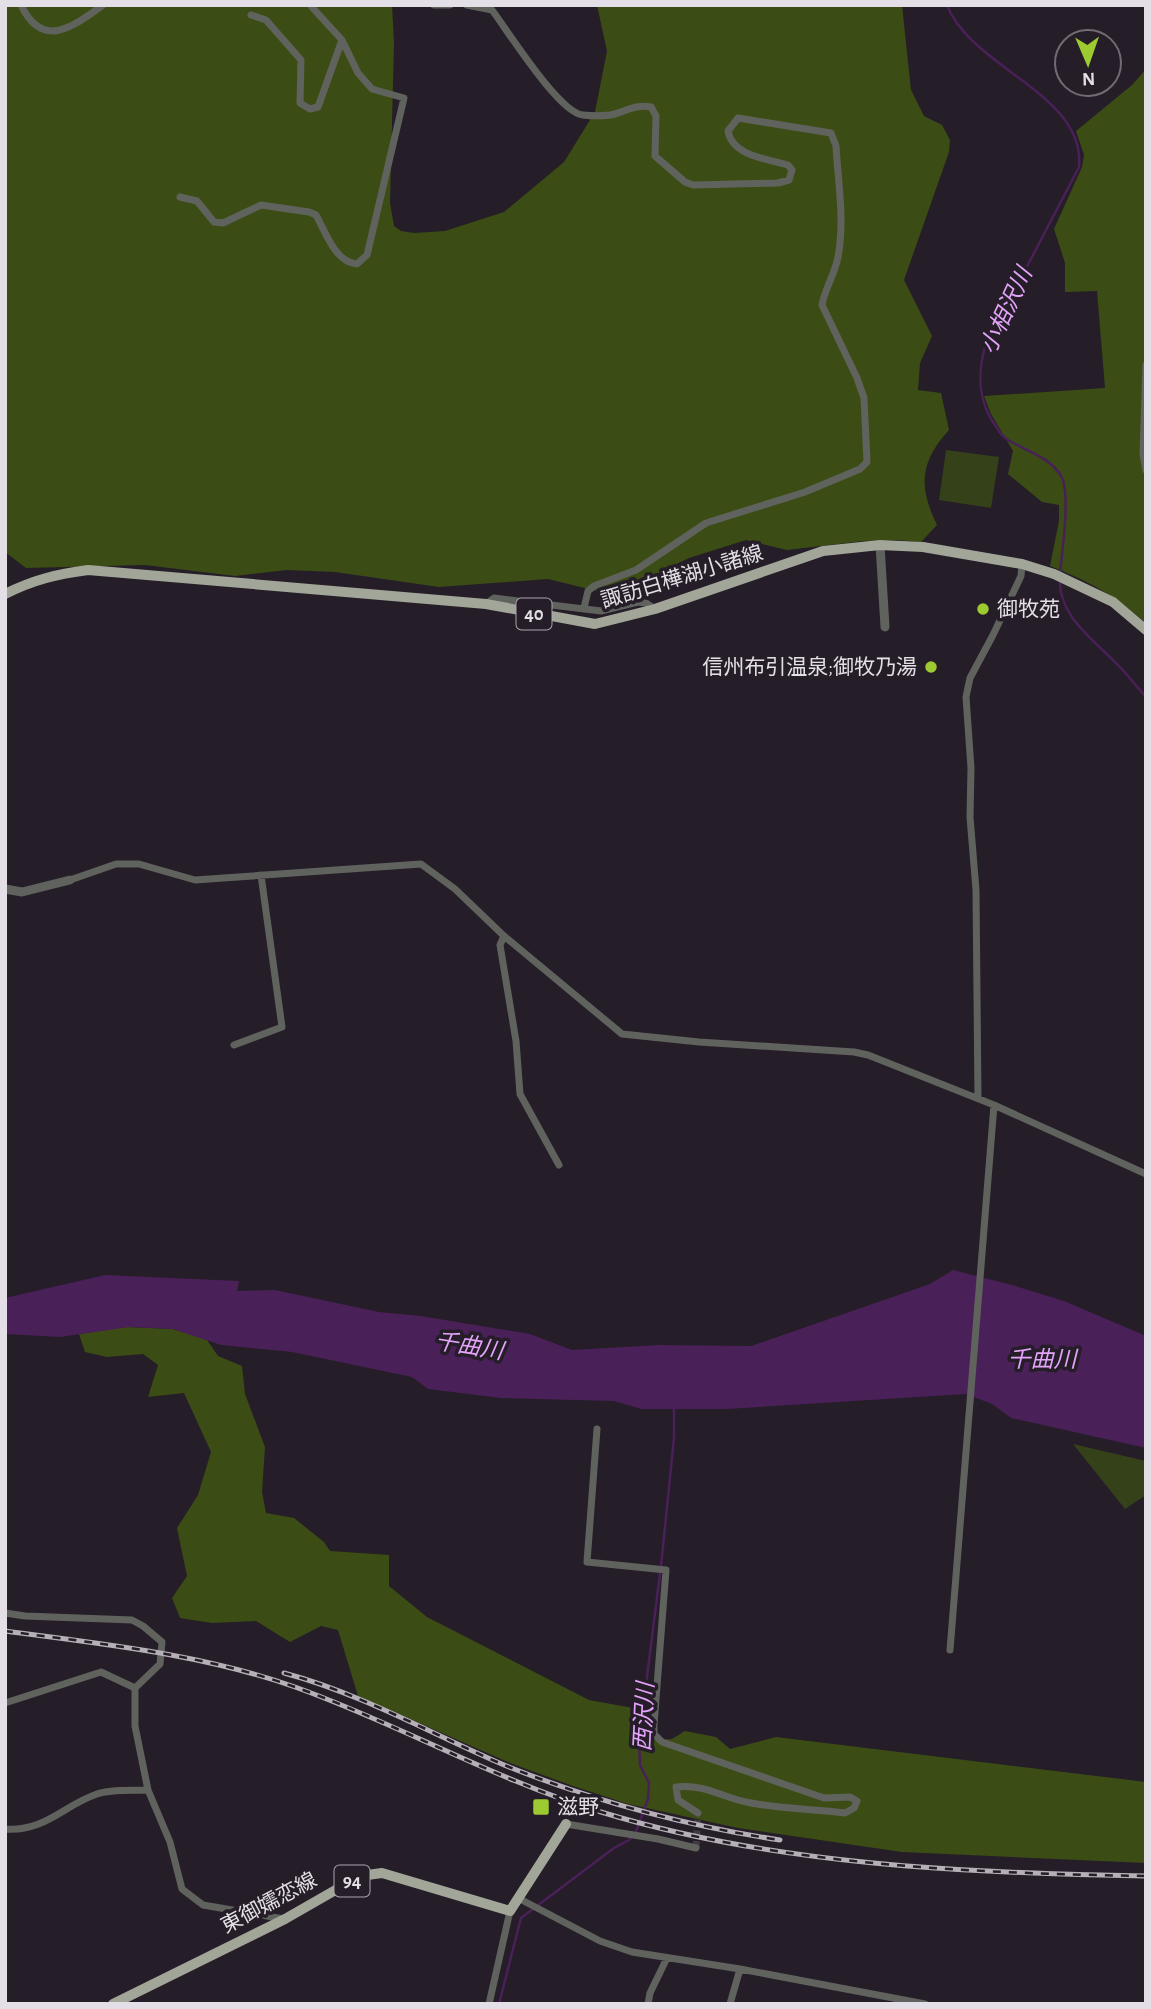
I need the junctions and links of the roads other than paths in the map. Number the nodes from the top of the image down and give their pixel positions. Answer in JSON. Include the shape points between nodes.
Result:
{"nodes":[{"id":1,"x":21,"y":5,"type":"edge"},
{"id":2,"x":103,"y":5,"type":"edge"},
{"id":3,"x":310,"y":5,"type":"edge"},
{"id":4,"x":434,"y":5,"type":"edge"},
{"id":5,"x":450,"y":5,"type":"edge"},
{"id":6,"x":467,"y":5,"type":"edge"},
{"id":7,"x":251,"y":15,"type":"dead end"},
{"id":8,"x":342,"y":40,"type":"junction"},
{"id":9,"x":180,"y":197,"type":"dead end"},
{"id":10,"x":1146,"y":365,"type":"edge"},
{"id":11,"x":1146,"y":470,"type":"edge"},
{"id":12,"x":880,"y":545,"type":"junction"},
{"id":13,"x":1022,"y":564,"type":"junction"},
{"id":14,"x":5,"y":594,"type":"edge"},
{"id":15,"x":486,"y":604,"type":"junction"},
{"id":16,"x":584,"y":608,"type":"junction"},
{"id":17,"x":655,"y":609,"type":"junction"},
{"id":18,"x":885,"y":627,"type":"dead end"},
{"id":19,"x":1146,"y":630,"type":"edge"},
{"id":20,"x":261,"y":875,"type":"junction"},
{"id":21,"x":70,"y":880,"type":"joint"},
{"id":22,"x":5,"y":889,"type":"edge"},
{"id":23,"x":504,"y":936,"type":"junction"},
{"id":24,"x":234,"y":1045,"type":"dead end"},
{"id":25,"x":978,"y":1098,"type":"junction"},
{"id":26,"x":994,"y":1105,"type":"junction"},
{"id":27,"x":559,"y":1165,"type":"dead end"},
{"id":28,"x":1146,"y":1174,"type":"edge"},
{"id":29,"x":597,"y":1429,"type":"dead end"},
{"id":30,"x":5,"y":1613,"type":"edge"},
{"id":31,"x":950,"y":1650,"type":"dead end"},
{"id":32,"x":135,"y":1688,"type":"junction"},
{"id":33,"x":5,"y":1703,"type":"edge"},
{"id":34,"x":148,"y":1790,"type":"junction"},
{"id":35,"x":698,"y":1813,"type":"dead end"},
{"id":36,"x":566,"y":1824,"type":"joint"},
{"id":37,"x":5,"y":1829,"type":"edge"},
{"id":38,"x":696,"y":1848,"type":"dead end"},
{"id":39,"x":518,"y":1898,"type":"junction"},
{"id":40,"x":510,"y":1911,"type":"junction"},
{"id":41,"x":285,"y":1919,"type":"junction"},
{"id":42,"x":667,"y":1958,"type":"junction"},
{"id":43,"x":740,"y":1969,"type":"junction"},
{"id":44,"x":113,"y":2004,"type":"edge"},
{"id":45,"x":489,"y":2004,"type":"edge"},
{"id":46,"x":648,"y":2004,"type":"edge"},
{"id":47,"x":730,"y":2004,"type":"edge"},
{"id":48,"x":925,"y":2004,"type":"edge"}],
"edges":[{"from":1,"to":2,"type":"street","via":[[37,25],[51,31],[65,31]]},
{"from":3,"to":8,"type":"street"},
{"from":4,"to":5,"type":"street"},
{"from":6,"to":16,"type":"street","via":[[492,10],[567,108],[578,114],[608,115],[640,105],[651,107],[656,116],[655,156],[685,182],[752,185],[789,180],[792,170],[788,165],[737,149],[728,131],[738,118],[831,132],[836,146],[841,237],[822,305],[864,398],[867,462],[805,492],[706,523],[636,570],[594,586],[587,592]]},
{"from":7,"to":8,"type":"street","via":[[266,20],[301,60],[300,103],[310,109],[318,107]]},
{"from":8,"to":9,"type":"street","via":[[358,73],[372,89],[404,98],[367,255],[357,264],[347,263],[316,215],[309,212],[261,205],[223,223],[214,222],[197,201]]},
{"from":10,"to":11,"type":"street"},
{"from":12,"to":13,"type":"main road","name":"諏訪白樺湖小諸線","number":"40","via":[[923,547]]},
{"from":12,"to":17,"type":"main road","name":"諏訪白樺湖小諸線","number":"40","via":[[823,551]]},
{"from":12,"to":18,"type":"street"},
{"from":13,"to":19,"type":"main road","name":"諏訪白樺湖小諸線","number":"40","via":[[1075,582],[1114,602]]},
{"from":13,"to":25,"type":"street","via":[[970,678],[966,697],[976,890]]},
{"from":14,"to":15,"type":"main road","name":"諏訪白樺湖小諸線","number":"40","via":[[34,580],[88,570]]},
{"from":15,"to":16,"type":"street","via":[[495,598]]},
{"from":15,"to":17,"type":"main road","name":"諏訪白樺湖小諸線","number":"40","via":[[595,624]]},
{"from":16,"to":17,"type":"street","via":[[601,611],[638,602]]},
{"from":20,"to":21,"type":"street","via":[[195,880],[123,864]]},
{"from":20,"to":23,"type":"street","via":[[421,864]]},
{"from":20,"to":24,"type":"street","via":[[282,1027]]},
{"from":21,"to":22,"type":"street","via":[[22,892]]},
{"from":23,"to":25,"type":"street","via":[[622,1034],[854,1052]]},
{"from":23,"to":27,"type":"street","via":[[500,945],[520,1094]]},
{"from":25,"to":26,"type":"street"},
{"from":26,"to":28,"type":"street"},
{"from":26,"to":31,"type":"street"},
{"from":29,"to":35,"type":"street","via":[[587,1562],[666,1570],[654,1725],[657,1738],[824,1798],[857,1801],[845,1813],[749,1803],[705,1788],[676,1787],[678,1800]]},
{"from":30,"to":32,"type":"street","via":[[132,1620],[143,1626],[162,1642],[160,1664]]},
{"from":32,"to":33,"type":"street","via":[[101,1672]]},
{"from":32,"to":34,"type":"street","via":[[135,1726]]},
{"from":34,"to":37,"type":"street","via":[[101,1792],[34,1826]]},
{"from":34,"to":41,"type":"street","via":[[170,1842],[182,1889],[203,1905]]},
{"from":36,"to":38,"type":"street"},
{"from":36,"to":39,"type":"main road"},
{"from":39,"to":40,"type":"main road"},
{"from":39,"to":42,"type":"street","via":[[611,1946]]},
{"from":40,"to":41,"type":"main road","name":"東御嬬恋線","number":"94","via":[[382,1873],[360,1876]]},
{"from":40,"to":45,"type":"street"},
{"from":41,"to":44,"type":"main road","name":"東御嬬恋線","number":"94"},
{"from":42,"to":43,"type":"street"},
{"from":42,"to":46,"type":"street"},
{"from":43,"to":47,"type":"street"},
{"from":43,"to":48,"type":"street"}]}
